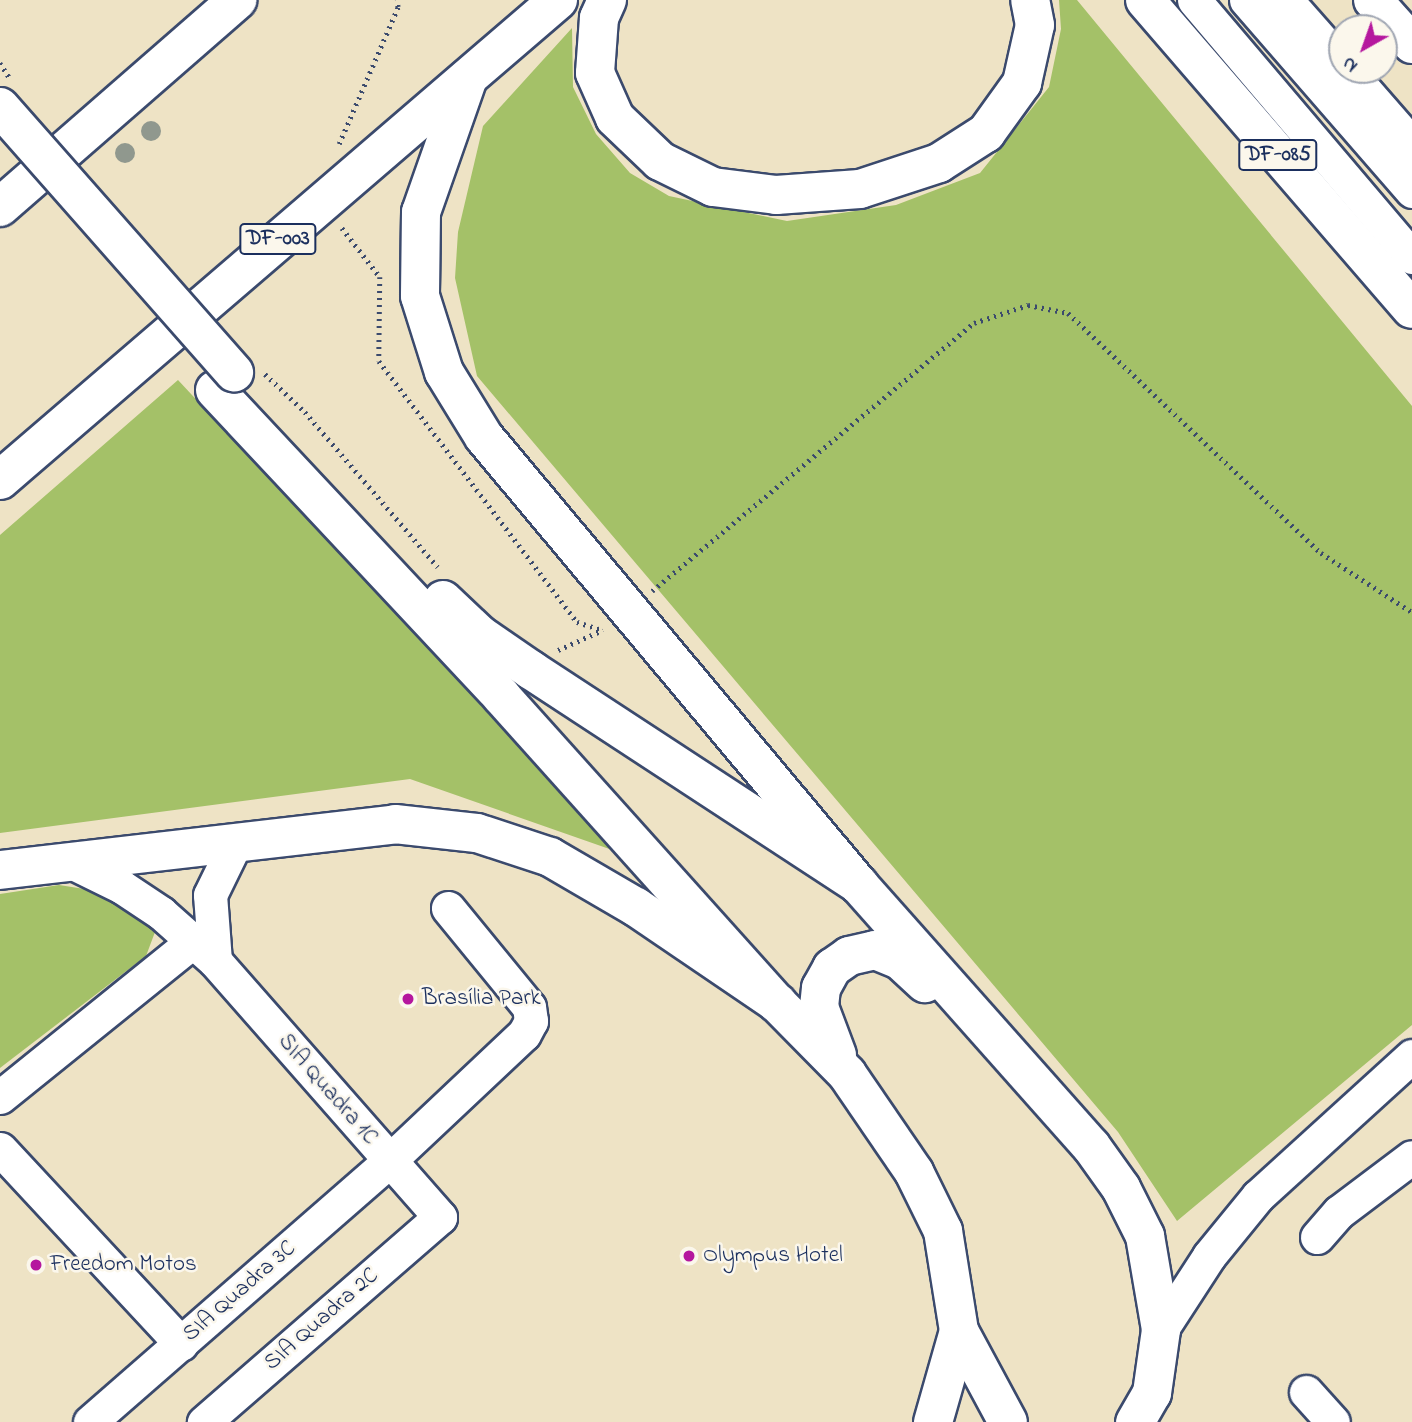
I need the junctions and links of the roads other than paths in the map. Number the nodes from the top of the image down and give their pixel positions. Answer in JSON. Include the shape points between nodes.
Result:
{"nodes":[{"id":1,"x":204,"y":0,"type":"edge"},
{"id":2,"x":237,"y":0,"type":"edge"},
{"id":3,"x":558,"y":0,"type":"edge"},
{"id":4,"x":607,"y":0,"type":"edge"},
{"id":5,"x":1030,"y":0,"type":"edge"},
{"id":6,"x":1145,"y":0,"type":"edge"},
{"id":7,"x":1194,"y":0,"type":"edge"},
{"id":8,"x":1246,"y":0,"type":"edge"},
{"id":9,"x":1283,"y":0,"type":"edge"},
{"id":10,"x":1373,"y":0,"type":"edge"},
{"id":11,"x":1412,"y":44,"type":"edge"},
{"id":12,"x":1328,"y":52,"type":"edge"},
{"id":13,"x":163,"y":62,"type":"junction"},
{"id":14,"x":468,"y":78,"type":"junction"},
{"id":15,"x":1356,"y":84,"type":"edge"},
{"id":16,"x":0,"y":107,"type":"edge"},
{"id":17,"x":0,"y":146,"type":"edge"},
{"id":18,"x":1412,"y":148,"type":"edge"},
{"id":19,"x":1412,"y":191,"type":"edge"},
{"id":20,"x":0,"y":207,"type":"edge"},
{"id":21,"x":1412,"y":257,"type":"edge"},
{"id":22,"x":1412,"y":309,"type":"edge"},
{"id":23,"x":236,"y":377,"type":"junction"},
{"id":24,"x":0,"y":480,"type":"edge"},
{"id":25,"x":235,"y":844,"type":"junction"},
{"id":26,"x":69,"y":861,"type":"junction"},
{"id":27,"x":0,"y":870,"type":"edge"},
{"id":28,"x":859,"y":885,"type":"junction"},
{"id":29,"x":448,"y":908,"type":"dead end"},
{"id":30,"x":203,"y":952,"type":"junction"},
{"id":31,"x":777,"y":1003,"type":"junction"},
{"id":32,"x":1006,"y":1054,"type":"junction"},
{"id":33,"x":1412,"y":1056,"type":"edge"},
{"id":34,"x":847,"y":1074,"type":"junction"},
{"id":35,"x":0,"y":1097,"type":"edge"},
{"id":36,"x":0,"y":1149,"type":"edge"},
{"id":37,"x":1412,"y":1157,"type":"edge"},
{"id":38,"x":389,"y":1161,"type":"junction"},
{"id":39,"x":440,"y":1217,"type":"joint"},
{"id":40,"x":1317,"y":1237,"type":"dead end"},
{"id":41,"x":1161,"y":1330,"type":"junction"},
{"id":42,"x":959,"y":1331,"type":"junction"},
{"id":43,"x":181,"y":1344,"type":"junction"},
{"id":44,"x":1306,"y":1392,"type":"dead end"},
{"id":45,"x":1150,"y":1412,"type":"edge"},
{"id":46,"x":103,"y":1419,"type":"edge"},
{"id":47,"x":204,"y":1422,"type":"edge"},
{"id":48,"x":933,"y":1422,"type":"edge"},
{"id":49,"x":1008,"y":1422,"type":"edge"},
{"id":50,"x":1333,"y":1422,"type":"edge"}],
"edges":[{"from":1,"to":13,"type":"main road"},
{"from":2,"to":13,"type":"main road"},
{"from":3,"to":14,"type":"main road","number":"DF-003"},
{"from":4,"to":5,"type":"main road","via":[[599,19],[595,73],[615,118],[660,161],[713,187],[776,195],[860,189],[939,163],[986,133],[1022,83],[1035,24]]},
{"from":6,"to":22,"type":"main road","number":"DF-085"},
{"from":7,"to":21,"type":"street"},
{"from":8,"to":19,"type":"street"},
{"from":9,"to":12,"type":"main road"},
{"from":10,"to":11,"type":"main road"},
{"from":13,"to":20,"type":"main road"},
{"from":14,"to":24,"type":"main road","number":"DF-003"},
{"from":14,"to":28,"type":"main road","via":[[421,212],[420,296],[444,372],[484,437],[616,620]]},
{"from":15,"to":18,"type":"main road"},
{"from":16,"to":23,"type":"main road","bridge":true},
{"from":17,"to":23,"type":"main road"},
{"from":23,"to":28,"type":"main road","via":[[480,635]]},
{"from":23,"to":31,"type":"main road","via":[[502,697]]},
{"from":25,"to":26,"type":"main road"},
{"from":25,"to":30,"type":"street","via":[[210,894]]},
{"from":25,"to":31,"type":"main road","via":[[395,824],[477,833],[550,857],[636,907]]},
{"from":26,"to":27,"type":"main road"},
{"from":26,"to":30,"type":"street","name":"SIA Quadra 1C","via":[[122,887]]},
{"from":28,"to":32,"type":"main road"},
{"from":29,"to":38,"type":"street","name":"SIA Quadra 3C","via":[[529,1007],[531,1021],[524,1034]]},
{"from":30,"to":35,"type":"street"},
{"from":30,"to":38,"type":"street","name":"SIA Quadra 1C"},
{"from":31,"to":34,"type":"main road"},
{"from":32,"to":34,"type":"main road","via":[[900,960],[875,950],[849,956],[832,968],[821,988],[822,1020]]},
{"from":32,"to":41,"type":"main road","via":[[1091,1146],[1121,1188],[1145,1236]]},
{"from":33,"to":41,"type":"street","via":[[1258,1196],[1209,1256]]},
{"from":34,"to":42,"type":"main road","via":[[914,1172],[943,1231]]},
{"from":36,"to":43,"type":"street"},
{"from":37,"to":40,"type":"street","via":[[1339,1212]]},
{"from":38,"to":39,"type":"street","name":"SIA Quadra 1C"},
{"from":38,"to":43,"type":"street","name":"SIA Quadra 3C"},
{"from":39,"to":47,"type":"street","name":"SIA Quadra 2C"},
{"from":41,"to":45,"type":"main road"},
{"from":42,"to":48,"type":"main road"},
{"from":42,"to":49,"type":"main road"},
{"from":43,"to":46,"type":"street","name":"SIA Quadra 3C"},
{"from":44,"to":50,"type":"street"}]}
